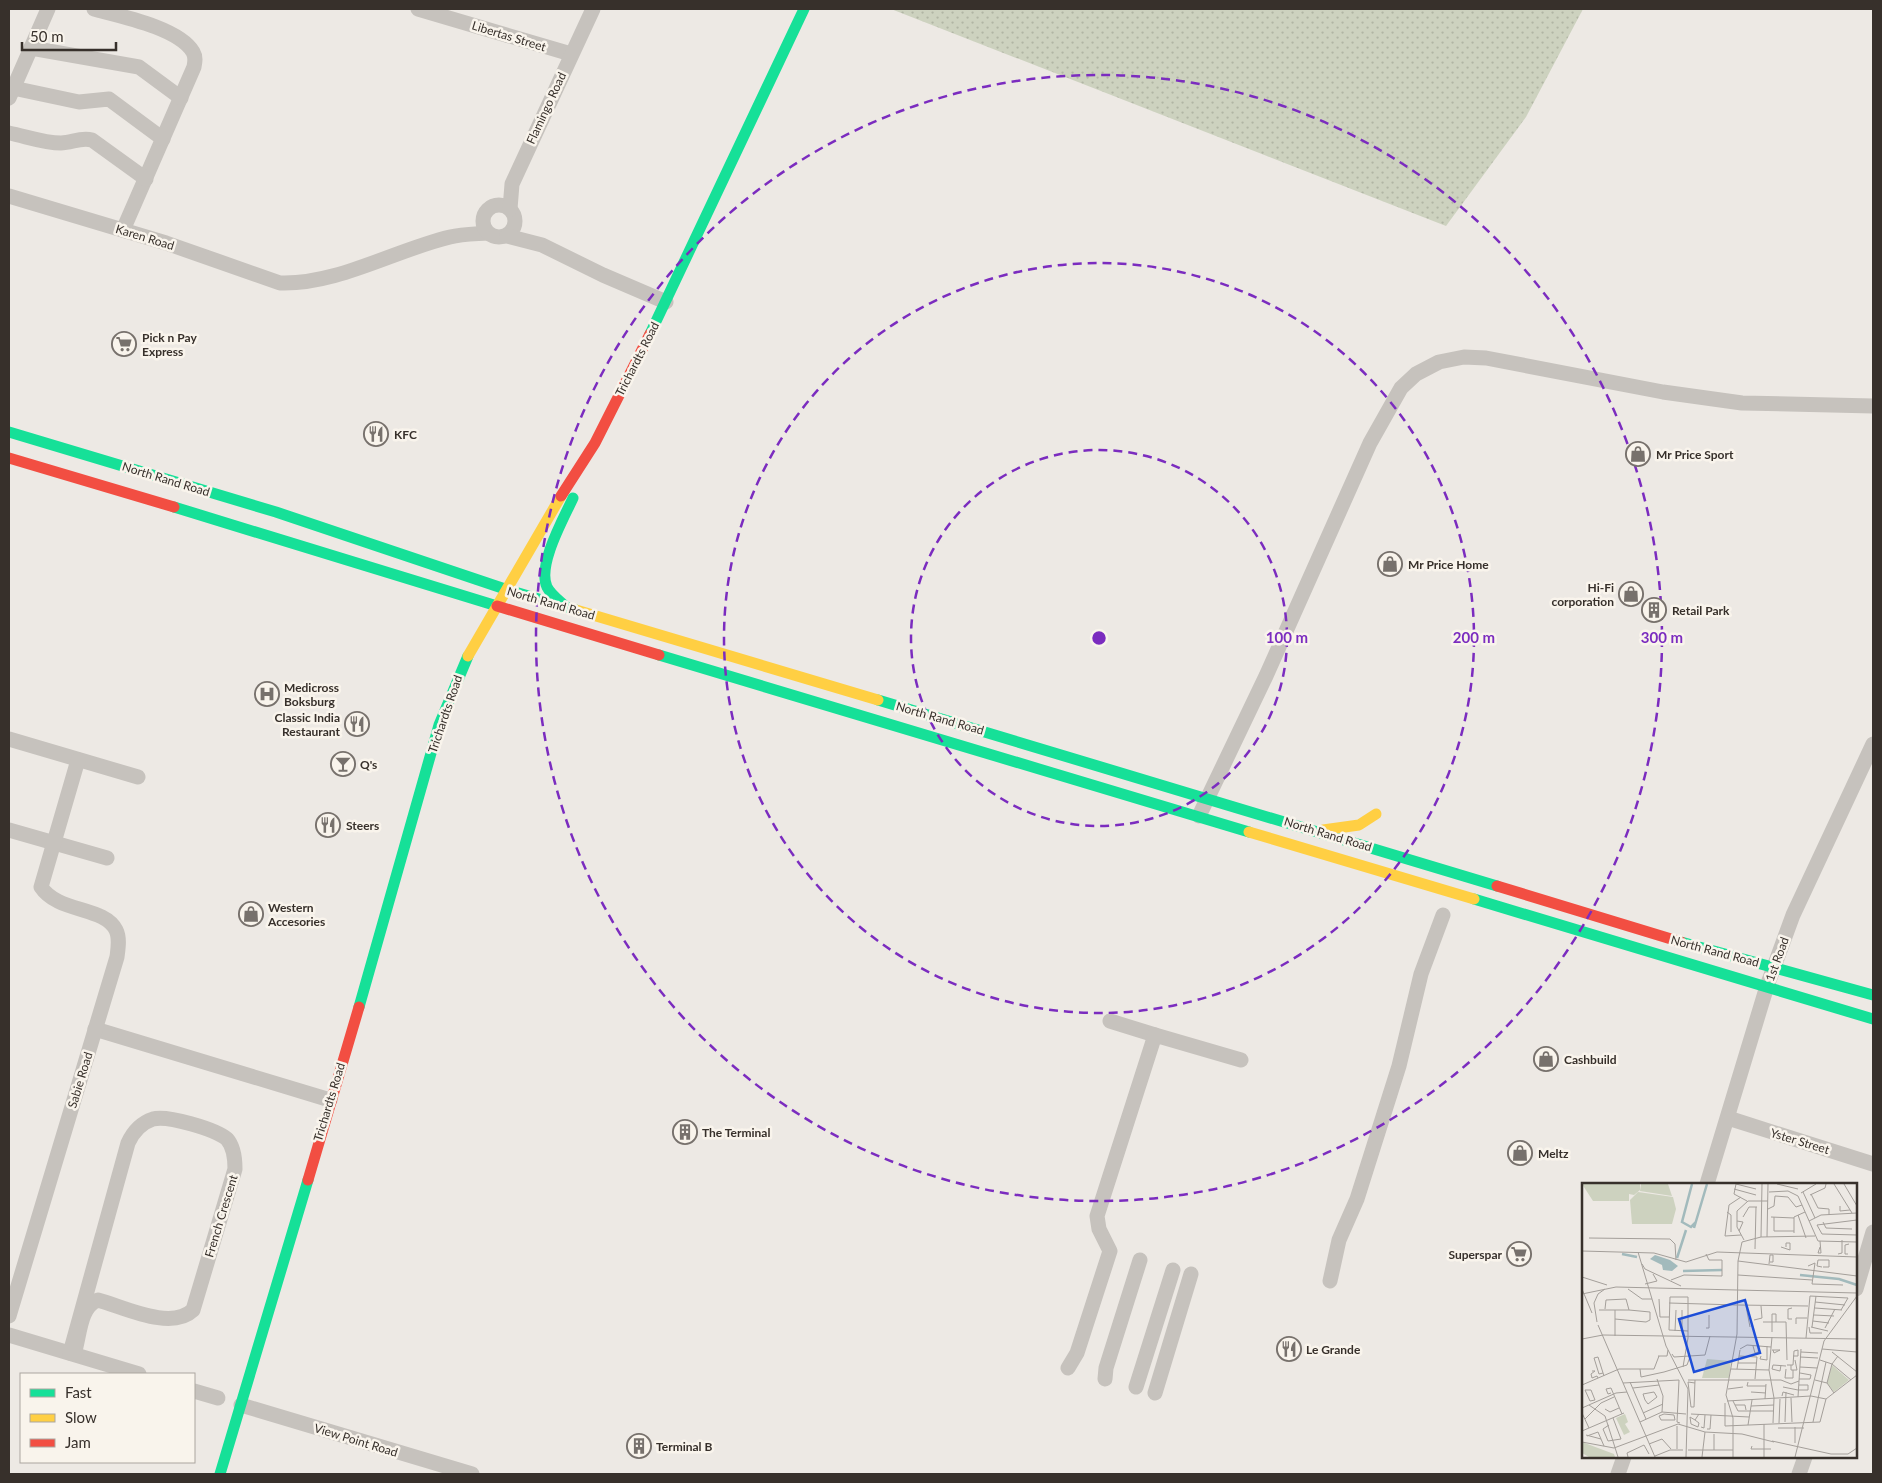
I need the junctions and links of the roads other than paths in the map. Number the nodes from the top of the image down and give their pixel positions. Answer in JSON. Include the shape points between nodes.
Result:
{"nodes":[{"id":1,"x":48,"y":9,"type":"edge"},
{"id":2,"x":94,"y":9,"type":"edge"},
{"id":3,"x":418,"y":9,"type":"edge"},
{"id":4,"x":593,"y":9,"type":"edge"},
{"id":5,"x":804,"y":9,"type":"edge"},
{"id":6,"x":31,"y":48,"type":"junction"},
{"id":7,"x":571,"y":54,"type":"junction"},
{"id":8,"x":11,"y":93,"type":"edge"},
{"id":9,"x":181,"y":98,"type":"junction"},
{"id":10,"x":9,"y":133,"type":"edge"},
{"id":11,"x":163,"y":139,"type":"junction"},
{"id":12,"x":146,"y":179,"type":"junction"},
{"id":13,"x":9,"y":196,"type":"edge"},
{"id":14,"x":507,"y":211,"type":"junction"},
{"id":15,"x":484,"y":216,"type":"junction"},
{"id":16,"x":123,"y":230,"type":"junction"},
{"id":17,"x":488,"y":233,"type":"junction"},
{"id":18,"x":451,"y":236,"type":"junction"},
{"id":19,"x":507,"y":236,"type":"junction"},
{"id":20,"x":542,"y":245,"type":"junction"},
{"id":21,"x":666,"y":302,"type":"junction"},
{"id":22,"x":1873,"y":406,"type":"edge"},
{"id":23,"x":9,"y":432,"type":"edge"},
{"id":24,"x":596,"y":443,"type":"junction"},
{"id":25,"x":9,"y":458,"type":"edge"},
{"id":26,"x":506,"y":590,"type":"junction"},
{"id":27,"x":495,"y":606,"type":"junction"},
{"id":28,"x":566,"y":607,"type":"junction"},
{"id":29,"x":9,"y":739,"type":"edge"},
{"id":30,"x":1016,"y":741,"type":"junction"},
{"id":31,"x":1873,"y":744,"type":"edge"},
{"id":32,"x":78,"y":760,"type":"junction"},
{"id":33,"x":1017,"y":762,"type":"junction"},
{"id":34,"x":138,"y":777,"type":"dead end"},
{"id":35,"x":1206,"y":797,"type":"junction"},
{"id":36,"x":1376,"y":814,"type":"dead end"},
{"id":37,"x":1199,"y":816,"type":"junction"},
{"id":38,"x":9,"y":830,"type":"edge"},
{"id":39,"x":1314,"y":830,"type":"junction"},
{"id":40,"x":53,"y":842,"type":"junction"},
{"id":41,"x":108,"y":858,"type":"dead end"},
{"id":42,"x":1443,"y":915,"type":"dead end"},
{"id":43,"x":1774,"y":966,"type":"junction"},
{"id":44,"x":1767,"y":986,"type":"junction"},
{"id":45,"x":1873,"y":995,"type":"edge"},
{"id":46,"x":1873,"y":1020,"type":"edge"},
{"id":47,"x":1110,"y":1021,"type":"dead end"},
{"id":48,"x":95,"y":1029,"type":"junction"},
{"id":49,"x":1155,"y":1035,"type":"junction"},
{"id":50,"x":1241,"y":1060,"type":"dead end"},
{"id":51,"x":330,"y":1100,"type":"junction"},
{"id":52,"x":1728,"y":1118,"type":"junction"},
{"id":53,"x":1873,"y":1164,"type":"edge"},
{"id":54,"x":1707,"y":1183,"type":"edge"},
{"id":55,"x":1873,"y":1232,"type":"edge"},
{"id":56,"x":1140,"y":1260,"type":"dead end"},
{"id":57,"x":1173,"y":1270,"type":"dead end"},
{"id":58,"x":1192,"y":1274,"type":"dead end"},
{"id":59,"x":1330,"y":1282,"type":"dead end"},
{"id":60,"x":1857,"y":1286,"type":"edge"},
{"id":61,"x":9,"y":1316,"type":"edge"},
{"id":62,"x":9,"y":1335,"type":"edge"},
{"id":63,"x":72,"y":1354,"type":"junction"},
{"id":64,"x":1068,"y":1368,"type":"dead end"},
{"id":65,"x":136,"y":1373,"type":"edge"},
{"id":66,"x":1106,"y":1379,"type":"dead end"},
{"id":67,"x":1136,"y":1387,"type":"dead end"},
{"id":68,"x":195,"y":1391,"type":"edge"},
{"id":69,"x":1156,"y":1393,"type":"dead end"},
{"id":70,"x":218,"y":1398,"type":"dead end"},
{"id":71,"x":241,"y":1406,"type":"junction"},
{"id":72,"x":1624,"y":1458,"type":"edge"},
{"id":73,"x":1805,"y":1458,"type":"edge"},
{"id":74,"x":220,"y":1474,"type":"edge"},
{"id":75,"x":472,"y":1474,"type":"edge"},
{"id":76,"x":1618,"y":1474,"type":"edge"},
{"id":77,"x":1799,"y":1474,"type":"edge"}],
"edges":[{"from":1,"to":6,"type":"street"},
{"from":2,"to":9,"type":"street","via":[[143,22],[171,34],[192,50],[194,67]]},
{"from":3,"to":7,"type":"street","name":"Libertas Street"},
{"from":4,"to":7,"type":"street","name":"Flamingo Road"},
{"from":5,"to":21,"type":"main road","name":"Trichardts Road"},
{"from":6,"to":8,"type":"street"},
{"from":6,"to":9,"type":"street","via":[[139,67]]},
{"from":7,"to":14,"type":"street","name":"Flamingo Road","via":[[512,184]]},
{"from":8,"to":11,"type":"street","via":[[79,102],[108,99]]},
{"from":9,"to":11,"type":"street"},
{"from":10,"to":12,"type":"street","via":[[63,143],[84,138],[92,140]]},
{"from":11,"to":12,"type":"street"},
{"from":12,"to":16,"type":"street"},
{"from":13,"to":16,"type":"street","name":"Karen Road"},
{"from":14,"to":15,"type":"street","via":[[491,207]]},
{"from":14,"to":19,"type":"street","via":[[513,230]]},
{"from":14,"to":20,"type":"street"},
{"from":15,"to":17,"type":"street"},
{"from":15,"to":18,"type":"street"},
{"from":16,"to":18,"type":"street","name":"Karen Road","via":[[280,282],[295,283],[323,278]]},
{"from":17,"to":18,"type":"street"},
{"from":17,"to":19,"type":"street","via":[[495,237]]},
{"from":19,"to":20,"type":"street"},
{"from":20,"to":21,"type":"street"},
{"from":21,"to":24,"type":"main road","name":"Trichardts Road"},
{"from":22,"to":35,"type":"street","via":[[1733,402],[1486,358],[1464,357],[1439,362],[1416,374],[1401,388],[1370,443],[1266,676]]},
{"from":23,"to":26,"type":"main road","name":"North Rand Road","via":[[276,512]]},
{"from":24,"to":26,"type":"main road","name":"Trichardts Road","via":[[585,456]]},
{"from":24,"to":28,"type":"main road","via":[[546,572],[546,583]]},
{"from":25,"to":27,"type":"main road","name":"North Rand Road"},
{"from":26,"to":27,"type":"main road","name":"Trichardts Road"},
{"from":26,"to":28,"type":"main road","name":"North Rand Road"},
{"from":27,"to":33,"type":"main road","name":"North Rand Road"},
{"from":27,"to":51,"type":"main road","name":"Trichardts Road","via":[[461,668],[439,725],[385,920]]},
{"from":28,"to":30,"type":"main road","name":"North Rand Road"},
{"from":29,"to":32,"type":"street"},
{"from":30,"to":33,"type":"main road","via":[[1019,751]]},
{"from":30,"to":35,"type":"main road","name":"North Rand Road"},
{"from":31,"to":43,"type":"street","name":"1st Road","via":[[1793,915]]},
{"from":32,"to":34,"type":"street"},
{"from":32,"to":40,"type":"street"},
{"from":33,"to":37,"type":"main road","name":"North Rand Road"},
{"from":35,"to":37,"type":"street"},
{"from":35,"to":39,"type":"main road","name":"North Rand Road"},
{"from":36,"to":39,"type":"main road","via":[[1359,825]]},
{"from":37,"to":44,"type":"main road","name":"North Rand Road"},
{"from":38,"to":40,"type":"street"},
{"from":39,"to":43,"type":"main road","name":"North Rand Road","via":[[1654,934]]},
{"from":40,"to":41,"type":"street"},
{"from":40,"to":48,"type":"street","name":"Sabie Road","via":[[41,887],[48,897],[102,918],[117,931],[117,957]]},
{"from":42,"to":59,"type":"street","via":[[1421,974],[1398,1066],[1357,1199],[1339,1240]]},
{"from":43,"to":44,"type":"street","name":"1st Road"},
{"from":43,"to":45,"type":"main road","name":"North Rand Road"},
{"from":44,"to":46,"type":"main road","name":"North Rand Road"},
{"from":44,"to":52,"type":"street","name":"1st Road"},
{"from":47,"to":49,"type":"street"},
{"from":48,"to":51,"type":"street"},
{"from":48,"to":61,"type":"street","name":"Sabie Road"},
{"from":49,"to":50,"type":"street"},
{"from":49,"to":64,"type":"street","via":[[1097,1216],[1099,1229],[1110,1251],[1077,1353]]},
{"from":51,"to":71,"type":"main road","name":"Trichardts Road"},
{"from":52,"to":53,"type":"street","name":"Yster Street"},
{"from":52,"to":54,"type":"street","name":"1st Road"},
{"from":55,"to":60,"type":"street"},
{"from":56,"to":66,"type":"street","via":[[1106,1368]]},
{"from":57,"to":67,"type":"street"},
{"from":58,"to":69,"type":"street"},
{"from":62,"to":63,"type":"street"},
{"from":63,"to":63,"type":"street","name":"French Crescent","via":[[128,1143],[135,1131],[154,1119],[167,1118],[202,1128],[227,1140],[234,1155],[235,1169],[192,1310],[173,1320],[93,1301],[86,1309]]},
{"from":63,"to":65,"type":"street"},
{"from":68,"to":70,"type":"street"},
{"from":71,"to":74,"type":"main road","name":"Trichardts Road"},
{"from":71,"to":75,"type":"street","name":"View Point Road"},
{"from":72,"to":76,"type":"street"},
{"from":73,"to":77,"type":"street"}]}
